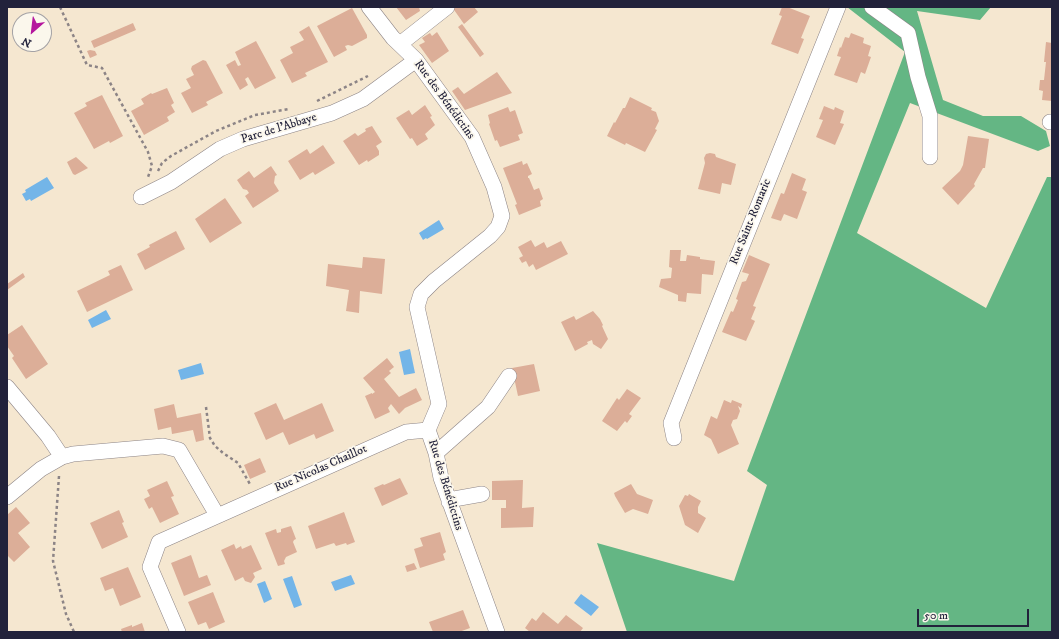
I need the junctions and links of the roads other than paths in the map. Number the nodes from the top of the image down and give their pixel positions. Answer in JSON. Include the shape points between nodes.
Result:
{"nodes":[{"id":1,"x":369,"y":7,"type":"edge"},
{"id":2,"x":447,"y":7,"type":"edge"},
{"id":3,"x":838,"y":7,"type":"edge"},
{"id":4,"x":872,"y":7,"type":"edge"},
{"id":5,"x":400,"y":44,"type":"junction"},
{"id":6,"x":416,"y":60,"type":"junction"},
{"id":7,"x":930,"y":157,"type":"dead end"},
{"id":8,"x":141,"y":197,"type":"road end"},
{"id":9,"x":509,"y":376,"type":"dead end"},
{"id":10,"x":7,"y":387,"type":"edge"},
{"id":11,"x":512,"y":392,"type":"dead end"},
{"id":12,"x":488,"y":407,"type":"junction"},
{"id":13,"x":428,"y":430,"type":"junction"},
{"id":14,"x":674,"y":438,"type":"dead end"},
{"id":15,"x":436,"y":453,"type":"junction"},
{"id":16,"x":62,"y":457,"type":"junction"},
{"id":17,"x":482,"y":494,"type":"dead end"},
{"id":18,"x":7,"y":497,"type":"edge"},
{"id":19,"x":449,"y":502,"type":"junction"},
{"id":20,"x":217,"y":515,"type":"junction"},
{"id":21,"x":178,"y":632,"type":"edge"},
{"id":22,"x":497,"y":632,"type":"edge"}],
"edges":[{"from":1,"to":5,"type":"street","name":"Rue des Bénédictins"},
{"from":2,"to":5,"type":"street"},
{"from":3,"to":14,"type":"street","name":"Rue Saint-Romaric","via":[[671,423]]},
{"from":4,"to":7,"type":"street","via":[[908,33],[930,116]]},
{"from":5,"to":6,"type":"street","name":"Rue des Bénédictins"},
{"from":6,"to":8,"type":"street","name":"Parc de l'Abbaye","via":[[364,99],[332,113],[243,139],[220,149],[171,182]]},
{"from":6,"to":13,"type":"street","name":"Rue des Bénédictins","via":[[472,137],[494,188],[502,216],[498,227],[490,236],[421,294],[416,307],[439,404]]},
{"from":9,"to":12,"type":"street"},
{"from":10,"to":16,"type":"street"},
{"from":11,"to":12,"type":"street"},
{"from":12,"to":15,"type":"street"},
{"from":13,"to":15,"type":"street","name":"Rue des Bénédictins"},
{"from":13,"to":20,"type":"street","name":"Rue Nicolas Chaillot","via":[[406,432]]},
{"from":15,"to":19,"type":"street","name":"Rue des Bénédictins"},
{"from":16,"to":18,"type":"street","via":[[41,469]]},
{"from":16,"to":20,"type":"street","via":[[164,446],[179,450]]},
{"from":17,"to":19,"type":"street"},
{"from":19,"to":22,"type":"street","name":"Rue des Bénédictins"},
{"from":20,"to":21,"type":"street","name":"Rue Nicolas Chaillot","via":[[159,542],[150,567]]}]}
